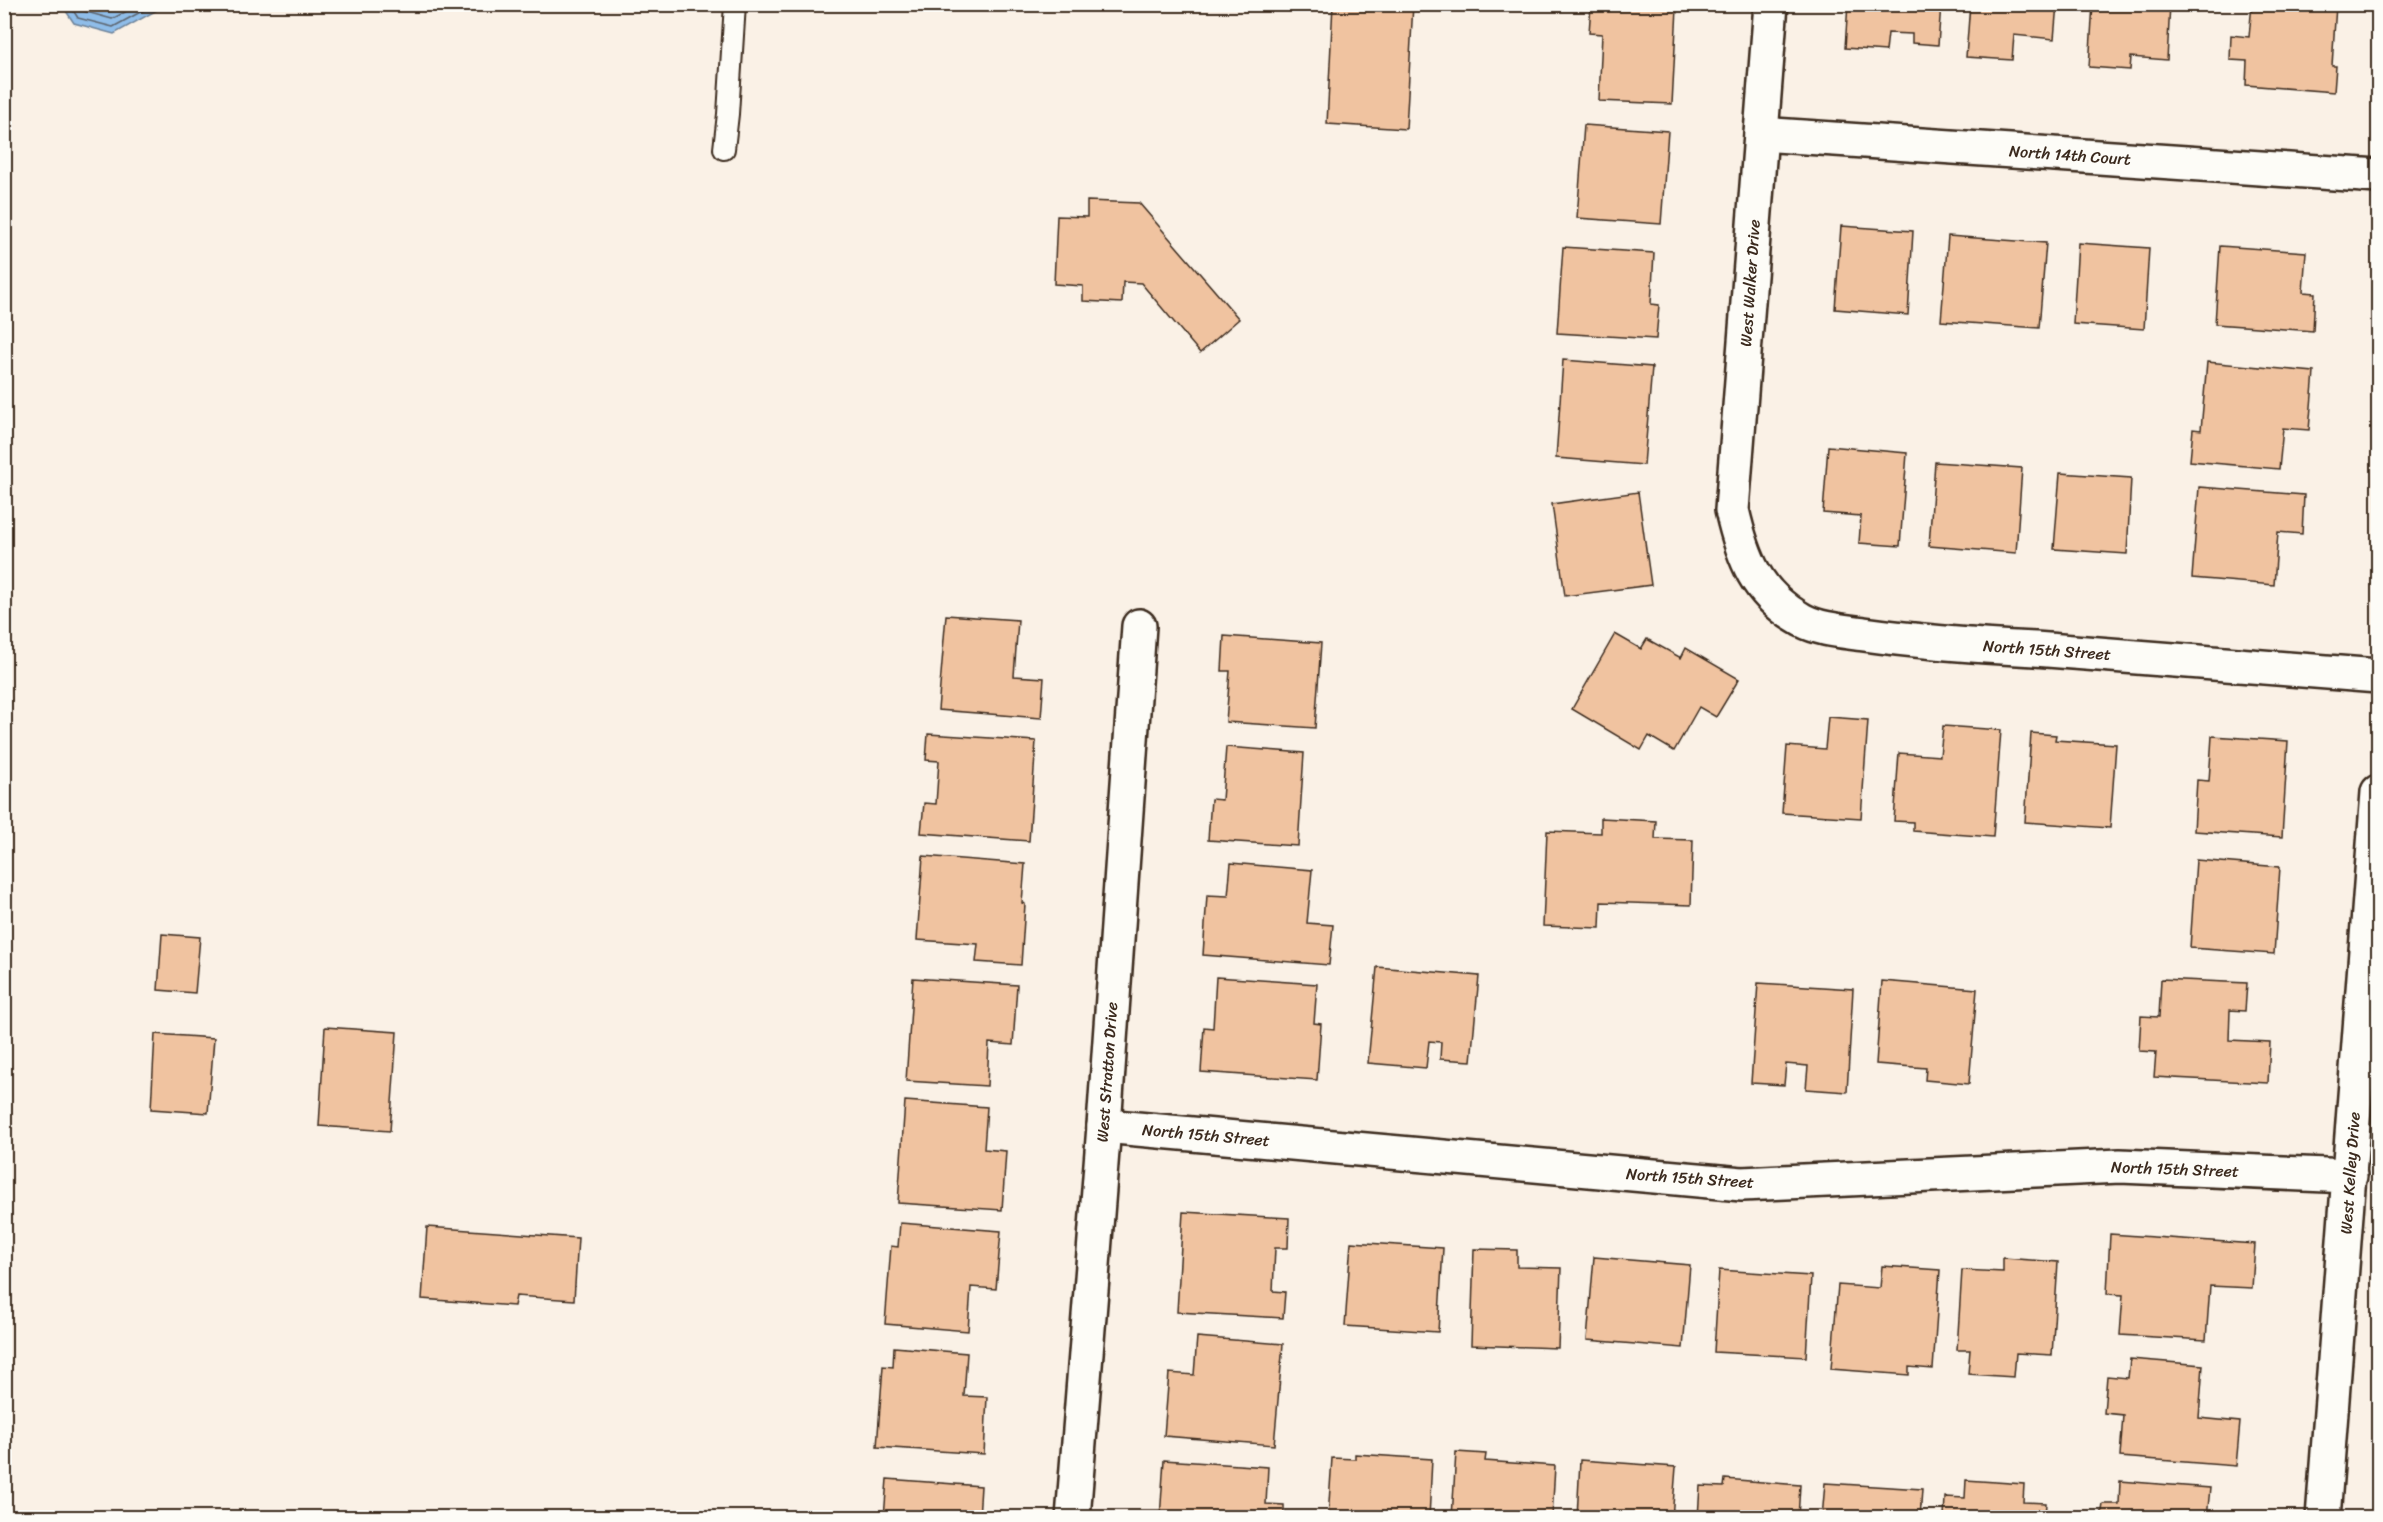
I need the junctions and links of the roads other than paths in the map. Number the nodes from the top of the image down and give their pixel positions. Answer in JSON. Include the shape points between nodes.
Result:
{"nodes":[{"id":1,"x":735,"y":4,"type":"edge"},
{"id":2,"x":1771,"y":4,"type":"edge"},
{"id":3,"x":1761,"y":134,"type":"junction"},
{"id":4,"x":724,"y":149,"type":"dead end"},
{"id":5,"x":2379,"y":176,"type":"edge"},
{"id":6,"x":1746,"y":559,"type":"joint"},
{"id":7,"x":1139,"y":626,"type":"dead end"},
{"id":8,"x":2379,"y":676,"type":"edge"},
{"id":9,"x":2379,"y":792,"type":"edge"},
{"id":10,"x":1104,"y":1126,"type":"junction"},
{"id":11,"x":2350,"y":1176,"type":"junction"},
{"id":12,"x":1073,"y":1518,"type":"edge"},
{"id":13,"x":2323,"y":1518,"type":"edge"}],
"edges":[{"from":1,"to":4,"type":"lane"},
{"from":2,"to":3,"type":"street","name":"West Walker Drive"},
{"from":3,"to":5,"type":"street","name":"North 14th Court"},
{"from":3,"to":6,"type":"street","name":"West Walker Drive","via":[[1732,510]]},
{"from":6,"to":8,"type":"street","name":"North 15th Street","via":[[1754,577],[1782,607],[1825,628],[1919,642]]},
{"from":7,"to":10,"type":"street","name":"West Stratton Drive"},
{"from":9,"to":11,"type":"street","name":"West Kelley Drive"},
{"from":10,"to":11,"type":"street","name":"North 15th Street","via":[[1742,1184],[2120,1166]]},
{"from":10,"to":12,"type":"street","name":"West Stratton Drive"},
{"from":11,"to":13,"type":"street","name":"West Kelley Drive"}]}
